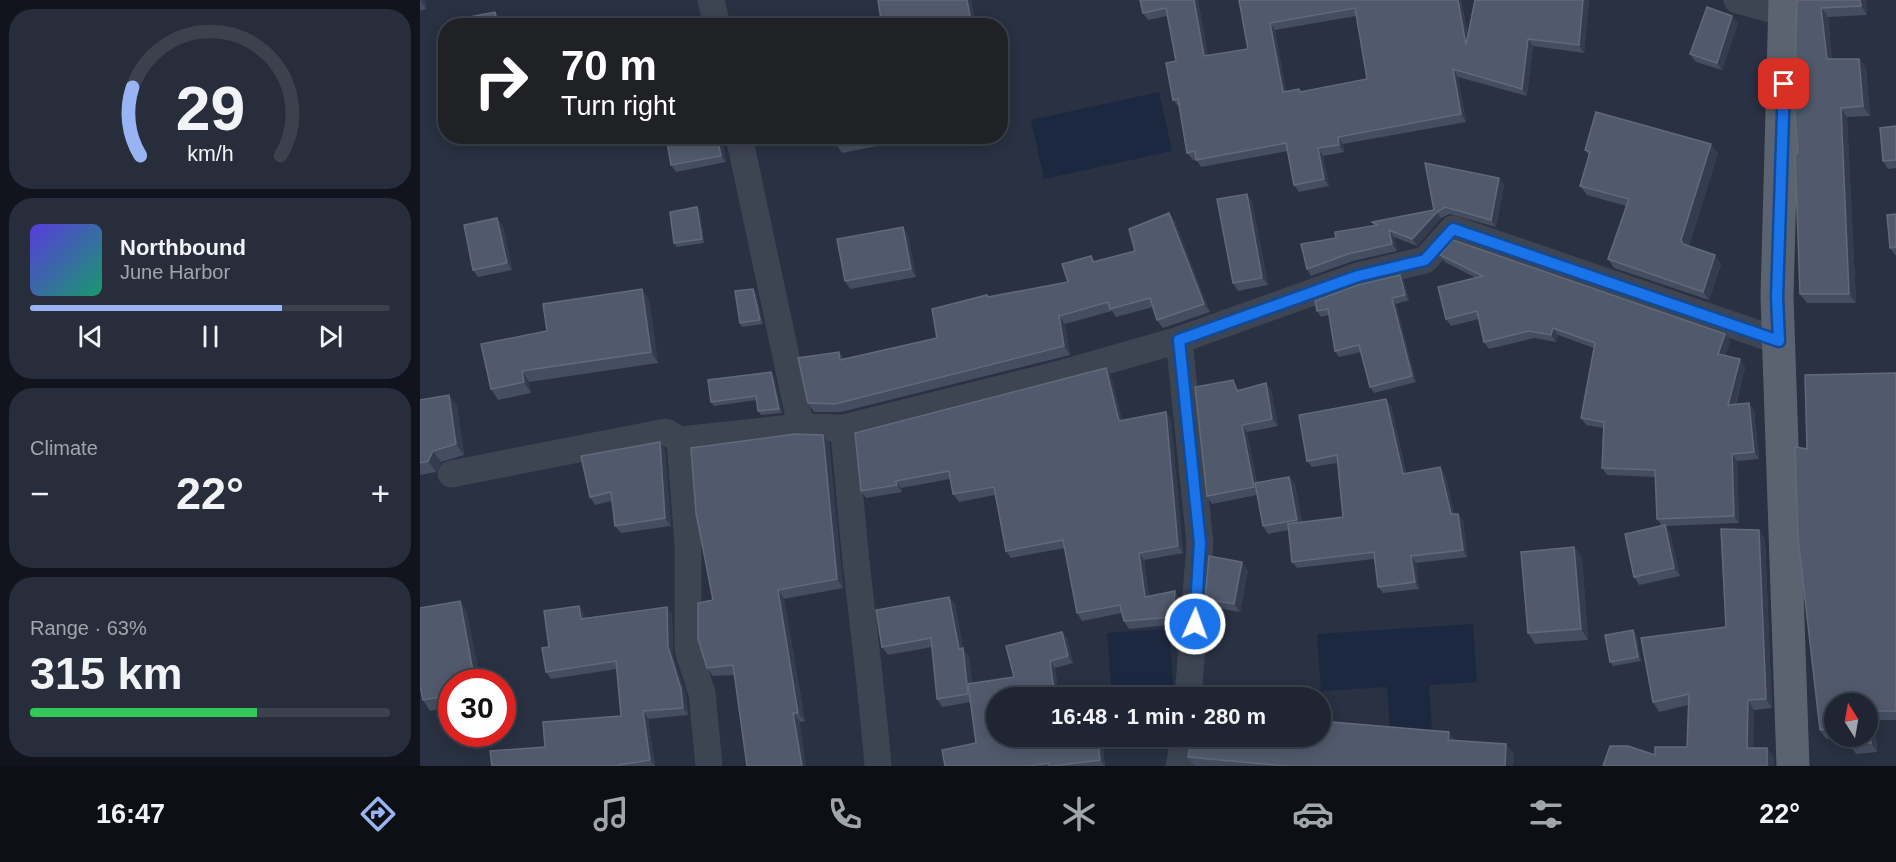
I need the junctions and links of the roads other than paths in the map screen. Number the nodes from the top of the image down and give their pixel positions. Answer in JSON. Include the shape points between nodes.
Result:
{"nodes":[{"id":1,"x":711,"y":0,"type":"edge"},
{"id":2,"x":1737,"y":0,"type":"edge"},
{"id":3,"x":1785,"y":6,"type":"edge"},
{"id":4,"x":715,"y":18,"type":"edge"},
{"id":5,"x":741,"y":144,"type":"edge"},
{"id":6,"x":1179,"y":340,"type":"junction"},
{"id":7,"x":1779,"y":341,"type":"junction"},
{"id":8,"x":801,"y":427,"type":"junction"},
{"id":9,"x":843,"y":428,"type":"junction"},
{"id":10,"x":680,"y":440,"type":"junction"},
{"id":11,"x":451,"y":474,"type":"dead end"},
{"id":12,"x":1189,"y":687,"type":"edge"},
{"id":13,"x":1183,"y":747,"type":"edge"},
{"id":14,"x":710,"y":766,"type":"edge"},
{"id":15,"x":878,"y":766,"type":"edge"},
{"id":16,"x":1179,"y":766,"type":"edge"},
{"id":17,"x":1793,"y":766,"type":"edge"}],
"edges":[{"from":1,"to":4,"type":"street"},
{"from":2,"to":3,"type":"street"},
{"from":3,"to":7,"type":"main road"},
{"from":5,"to":8,"type":"street"},
{"from":6,"to":7,"type":"street","via":[[1358,276],[1425,260],[1453,229]]},
{"from":6,"to":9,"type":"street"},
{"from":6,"to":12,"type":"street","via":[[1200,543]]},
{"from":7,"to":17,"type":"main road"},
{"from":8,"to":9,"type":"street"},
{"from":8,"to":10,"type":"street"},
{"from":9,"to":15,"type":"street"},
{"from":10,"to":11,"type":"street","via":[[666,432]]},
{"from":10,"to":14,"type":"street","via":[[688,545],[688,650],[702,693]]},
{"from":13,"to":16,"type":"street"}]}
